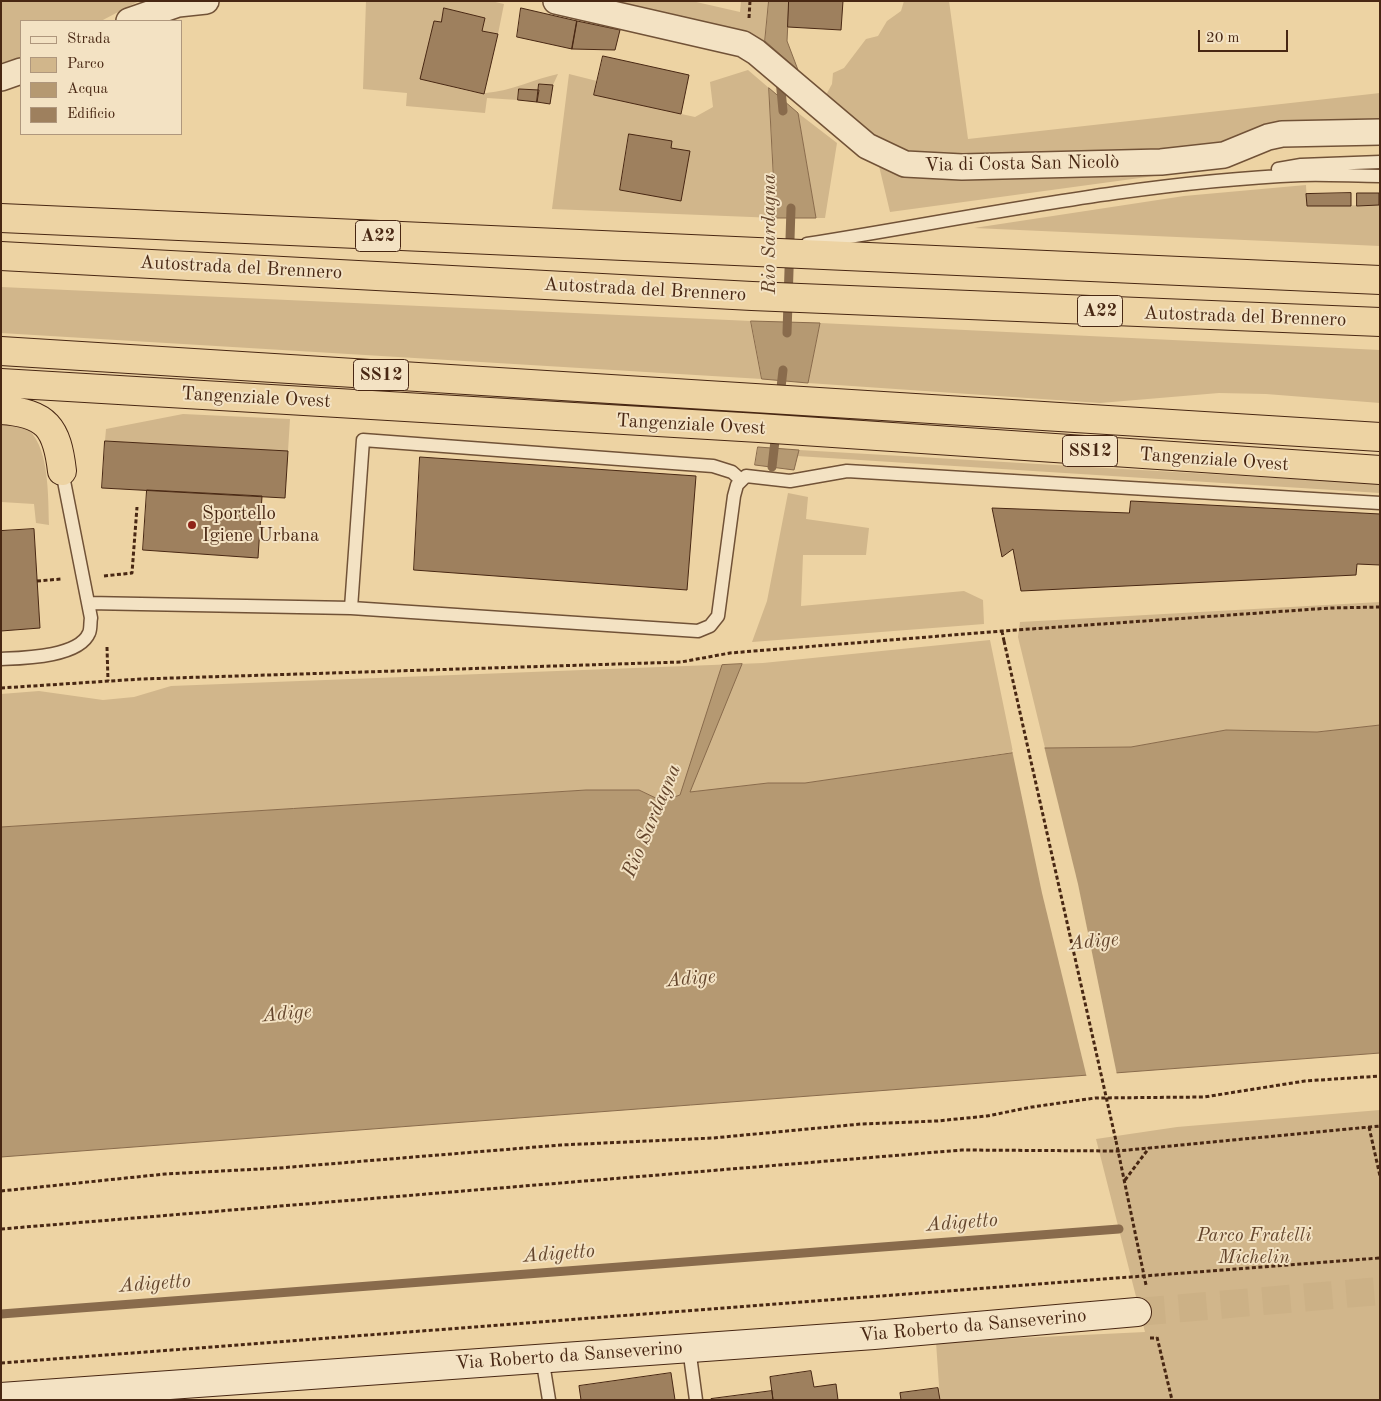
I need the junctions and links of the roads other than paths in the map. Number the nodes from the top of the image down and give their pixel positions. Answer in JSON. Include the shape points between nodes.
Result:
{"nodes":[{"id":1,"x":206,"y":1,"type":"edge"},
{"id":2,"x":556,"y":1,"type":"edge"},
{"id":3,"x":132,"y":20,"type":"edge"},
{"id":4,"x":20,"y":71,"type":"edge"},
{"id":5,"x":1,"y":78,"type":"edge"},
{"id":6,"x":1380,"y":132,"type":"edge"},
{"id":7,"x":1380,"y":162,"type":"edge"},
{"id":8,"x":1380,"y":176,"type":"edge"},
{"id":9,"x":1214,"y":181,"type":"junction"},
{"id":10,"x":1,"y":218,"type":"edge"},
{"id":11,"x":823,"y":248,"type":"junction"},
{"id":12,"x":1,"y":256,"type":"edge"},
{"id":13,"x":1380,"y":280,"type":"edge"},
{"id":14,"x":1380,"y":322,"type":"edge"},
{"id":15,"x":1,"y":351,"type":"edge"},
{"id":16,"x":1,"y":383,"type":"edge"},
{"id":17,"x":1,"y":410,"type":"edge"},
{"id":18,"x":1380,"y":437,"type":"edge"},
{"id":19,"x":1380,"y":470,"type":"edge"},
{"id":20,"x":62,"y":471,"type":"joint"},
{"id":21,"x":741,"y":480,"type":"junction"},
{"id":22,"x":1380,"y":503,"type":"edge"},
{"id":23,"x":88,"y":603,"type":"junction"},
{"id":24,"x":351,"y":608,"type":"junction"},
{"id":25,"x":1,"y":659,"type":"edge"},
{"id":26,"x":1147,"y":1312,"type":"tunnel mouth"},
{"id":27,"x":689,"y":1348,"type":"junction"},
{"id":28,"x":542,"y":1358,"type":"junction"},
{"id":29,"x":65,"y":1396,"type":"edge"},
{"id":30,"x":1,"y":1397,"type":"edge"},
{"id":31,"x":549,"y":1400,"type":"edge"},
{"id":32,"x":696,"y":1400,"type":"edge"}],
"edges":[{"from":1,"to":3,"type":"street","via":[[178,4]]},
{"from":2,"to":6,"type":"street","name":"Via di Costa San Nicolò","via":[[743,44],[867,146],[905,164],[932,167],[1162,162],[1224,155],[1282,134]]},
{"from":4,"to":5,"type":"street"},
{"from":7,"to":9,"type":"lane","via":[[1301,165]]},
{"from":8,"to":9,"type":"lane","via":[[1302,175]]},
{"from":9,"to":11,"type":"lane","via":[[1085,198]]},
{"from":10,"to":11,"type":"highway","name":"Autostrada del Brennero","number":"A22","via":[[754,252]]},
{"from":11,"to":13,"type":"highway","name":"Autostrada del Brennero","number":"A22"},
{"from":12,"to":14,"type":"highway","name":"Autostrada del Brennero","number":"A22","via":[[752,296]]},
{"from":15,"to":18,"type":"highway","name":"Tangenziale Ovest","number":"SS12"},
{"from":16,"to":19,"type":"highway","name":"Tangenziale Ovest","number":"SS12","via":[[759,428]]},
{"from":17,"to":20,"type":"highway","via":[[21,411],[44,421],[55,436]]},
{"from":20,"to":23,"type":"lane"},
{"from":21,"to":22,"type":"lane","via":[[752,476],[790,481],[848,471]]},
{"from":21,"to":24,"type":"lane","via":[[734,496],[718,616],[710,626],[698,631]]},
{"from":21,"to":24,"type":"lane","via":[[732,472],[714,466],[363,440]]},
{"from":23,"to":24,"type":"lane"},
{"from":23,"to":25,"type":"lane","via":[[90,632],[80,643],[46,655]]},
{"from":26,"to":27,"type":"street","name":"Via Roberto da Sanseverino"},
{"from":27,"to":28,"type":"street","name":"Via Roberto da Sanseverino"},
{"from":27,"to":32,"type":"lane"},
{"from":28,"to":29,"type":"street","name":"Via Roberto da Sanseverino"},
{"from":28,"to":31,"type":"lane"},
{"from":29,"to":30,"type":"street","name":"Via Roberto da Sanseverino"}]}
